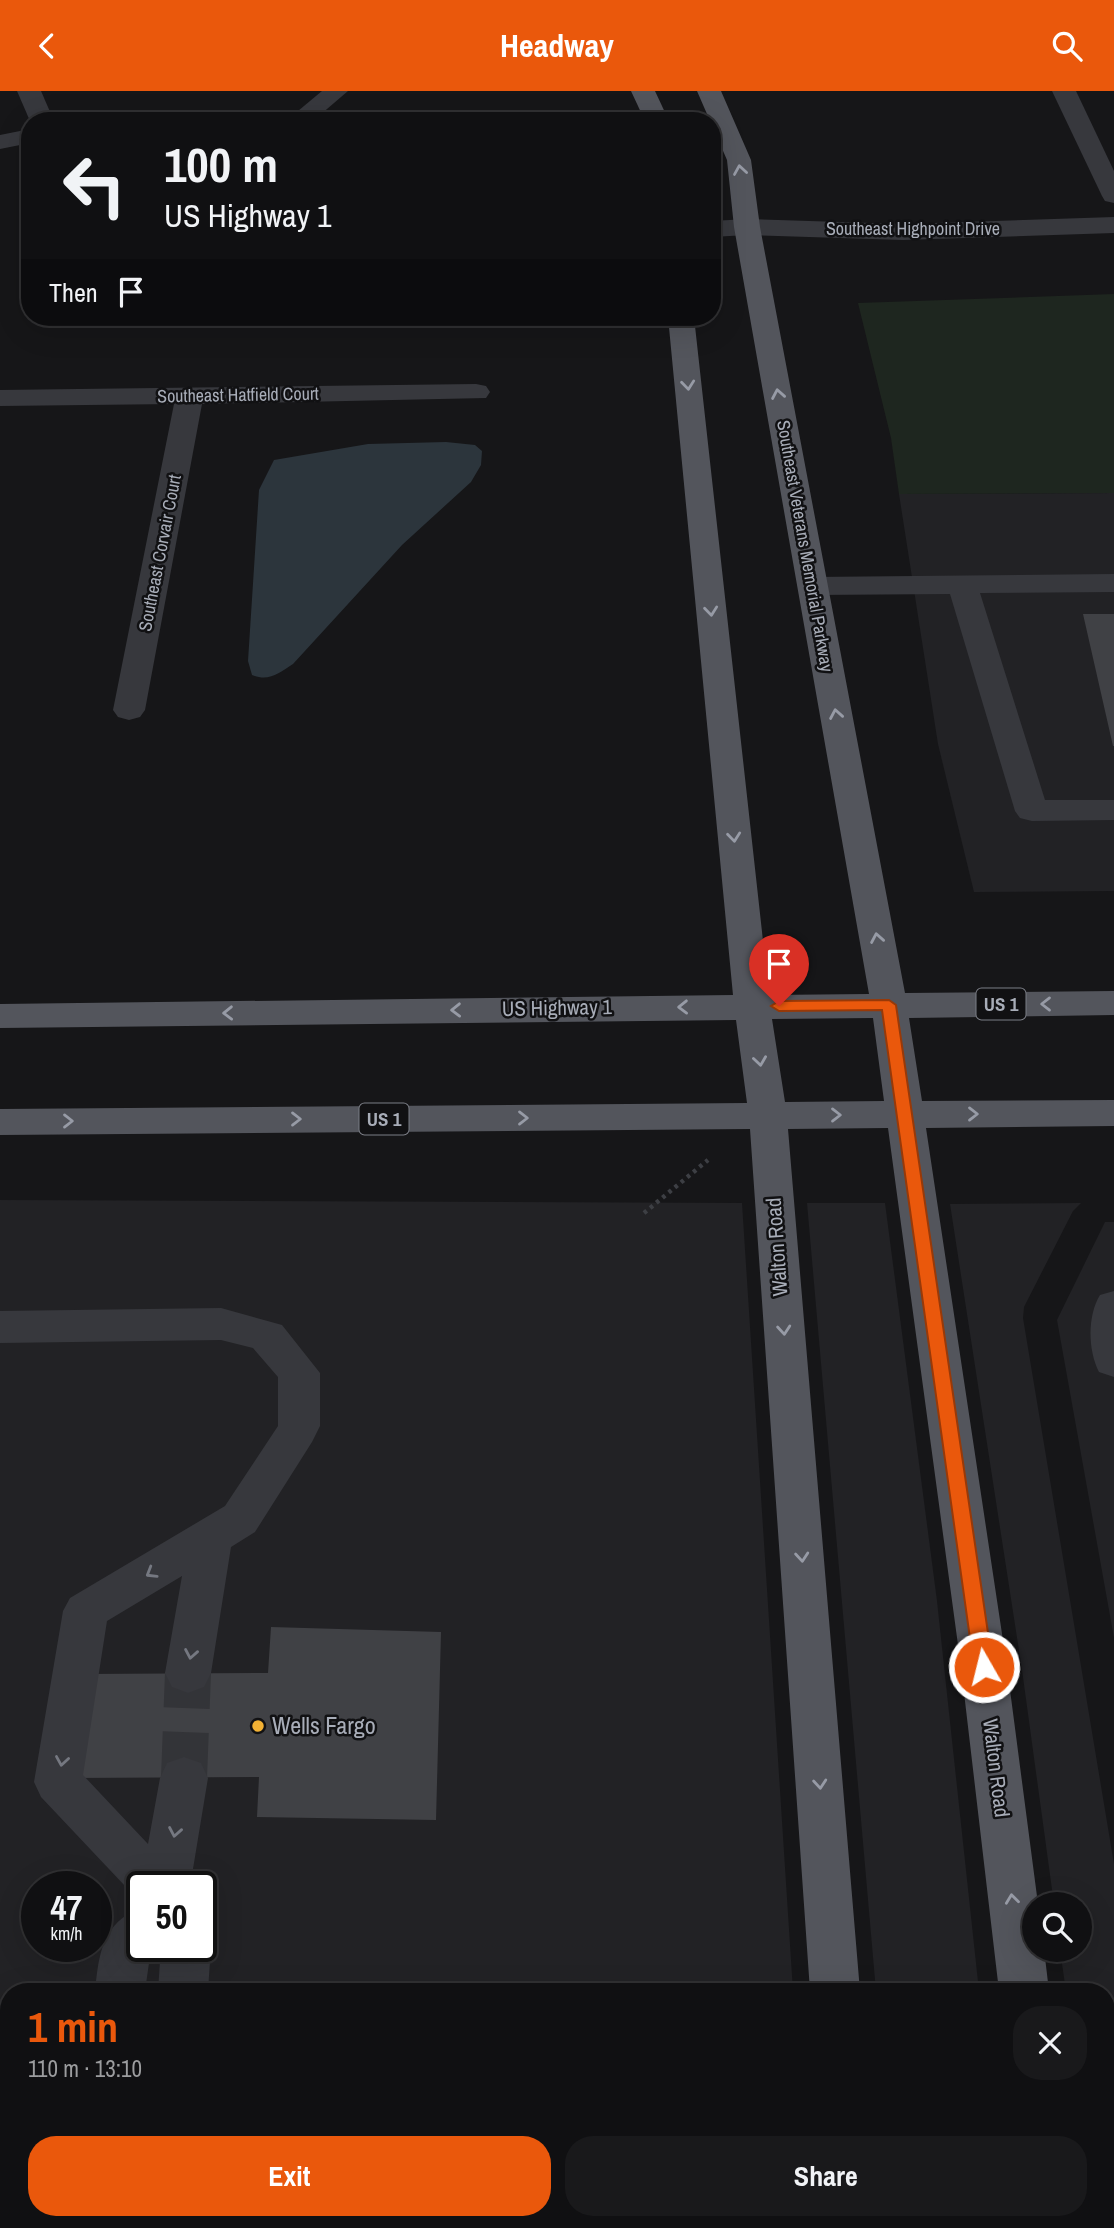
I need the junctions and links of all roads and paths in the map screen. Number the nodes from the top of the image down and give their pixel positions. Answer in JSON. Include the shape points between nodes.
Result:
{"nodes":[{"id":1,"x":29,"y":91,"type":"edge"},
{"id":2,"x":336,"y":91,"type":"edge"},
{"id":3,"x":643,"y":91,"type":"edge"},
{"id":4,"x":709,"y":91,"type":"edge"},
{"id":5,"x":1064,"y":91,"type":"edge"},
{"id":6,"x":38,"y":112,"type":"edge"},
{"id":7,"x":309,"y":112,"type":"edge"},
{"id":8,"x":653,"y":112,"type":"edge"},
{"id":9,"x":718,"y":112,"type":"edge"},
{"id":10,"x":721,"y":119,"type":"edge"},
{"id":11,"x":21,"y":138,"type":"edge"},
{"id":12,"x":0,"y":142,"type":"edge"},
{"id":13,"x":1114,"y":196,"type":"edge"},
{"id":14,"x":1114,"y":225,"type":"edge"},
{"id":15,"x":747,"y":227,"type":"junction"},
{"id":16,"x":721,"y":228,"type":"edge"},
{"id":17,"x":682,"y":326,"type":"edge"},
{"id":18,"x":475,"y":392,"type":"dead end"},
{"id":19,"x":190,"y":395,"type":"junction"},
{"id":20,"x":0,"y":398,"type":"edge"},
{"id":21,"x":1114,"y":583,"type":"edge"},
{"id":22,"x":962,"y":585,"type":"junction"},
{"id":23,"x":813,"y":586,"type":"junction"},
{"id":24,"x":130,"y":710,"type":"dead end"},
{"id":25,"x":1114,"y":810,"type":"edge"},
{"id":26,"x":1114,"y":1003,"type":"edge"},
{"id":27,"x":889,"y":1005,"type":"junction"},
{"id":28,"x":752,"y":1006,"type":"junction"},
{"id":29,"x":0,"y":1016,"type":"edge"},
{"id":30,"x":1114,"y":1113,"type":"edge"},
{"id":31,"x":768,"y":1115,"type":"junction"},
{"id":32,"x":905,"y":1115,"type":"junction"},
{"id":33,"x":0,"y":1122,"type":"edge"},
{"id":34,"x":704,"y":1163,"type":"dead end"},
{"id":35,"x":644,"y":1213,"type":"dead end"},
{"id":36,"x":1114,"y":1306,"type":"edge"},
{"id":37,"x":0,"y":1327,"type":"edge"},
{"id":38,"x":1114,"y":1361,"type":"edge"},
{"id":39,"x":225,"y":1528,"type":"junction"},
{"id":40,"x":188,"y":1673,"type":"tunnel mouth"},
{"id":41,"x":184,"y":1778,"type":"tunnel mouth"},
{"id":42,"x":142,"y":1871,"type":"edge"},
{"id":43,"x":168,"y":1871,"type":"edge"},
{"id":44,"x":126,"y":1952,"type":"edge"},
{"id":45,"x":185,"y":1962,"type":"edge"},
{"id":46,"x":121,"y":1983,"type":"edge"},
{"id":47,"x":184,"y":1983,"type":"edge"},
{"id":48,"x":834,"y":1983,"type":"edge"},
{"id":49,"x":1023,"y":1983,"type":"edge"}],
"edges":[{"from":1,"to":6,"type":"street"},
{"from":2,"to":7,"type":"street"},
{"from":3,"to":8,"type":"main road"},
{"from":9,"to":4,"type":"main road","name":"Southeast Veterans Memorial Parkway","one_way":true},
{"from":5,"to":13,"type":"street"},
{"from":15,"to":10,"type":"main road","name":"Southeast Veterans Memorial Parkway","one_way":true,"via":[[739,160]]},
{"from":11,"to":12,"type":"street"},
{"from":14,"to":15,"type":"street","name":"Southeast Highpoint Drive","via":[[903,232]]},
{"from":15,"to":16,"type":"street","name":"Southeast Highpoint Drive"},
{"from":23,"to":15,"type":"main road","name":"Southeast Veterans Memorial Parkway","one_way":true},
{"from":17,"to":28,"type":"main road","one_way":true},
{"from":18,"to":19,"type":"street","name":"Southeast Hatfield Court"},
{"from":19,"to":20,"type":"street","name":"Southeast Hatfield Court"},
{"from":19,"to":24,"type":"street","name":"Southeast Corvair Court"},
{"from":21,"to":22,"type":"street"},
{"from":22,"to":23,"type":"street"},
{"from":22,"to":25,"type":"street","via":[[1032,811]]},
{"from":27,"to":23,"type":"main road","name":"Southeast Veterans Memorial Parkway","one_way":true},
{"from":26,"to":27,"type":"main road","name":"US Highway 1","number":"US 1","one_way":true},
{"from":27,"to":28,"type":"main road","name":"US Highway 1","number":"US 1"},
{"from":27,"to":32,"type":"main road","name":"Walton Road"},
{"from":28,"to":29,"type":"main road","name":"US Highway 1","number":"US 1","one_way":true},
{"from":28,"to":31,"type":"main road","name":"Walton Road","one_way":true},
{"from":32,"to":30,"type":"main road","number":"US 1","one_way":true},
{"from":31,"to":32,"type":"main road","number":"US 1","one_way":true},
{"from":33,"to":31,"type":"main road","number":"US 1","one_way":true},
{"from":31,"to":48,"type":"main road","name":"Walton Road","one_way":true},
{"from":49,"to":32,"type":"main road","name":"Walton Road","one_way":true,"via":[[984,1667]]},
{"from":34,"to":35,"type":"path"},
{"from":36,"to":38,"type":"street"},
{"from":37,"to":39,"type":"street","via":[[221,1324],[267,1336],[299,1373],[299,1426]]},
{"from":39,"to":40,"type":"street","one_way":true},
{"from":39,"to":42,"type":"street","one_way":true,"via":[[86,1611],[58,1782]]},
{"from":41,"to":43,"type":"street","one_way":true},
{"from":44,"to":46,"type":"street"},
{"from":45,"to":47,"type":"street"}]}
